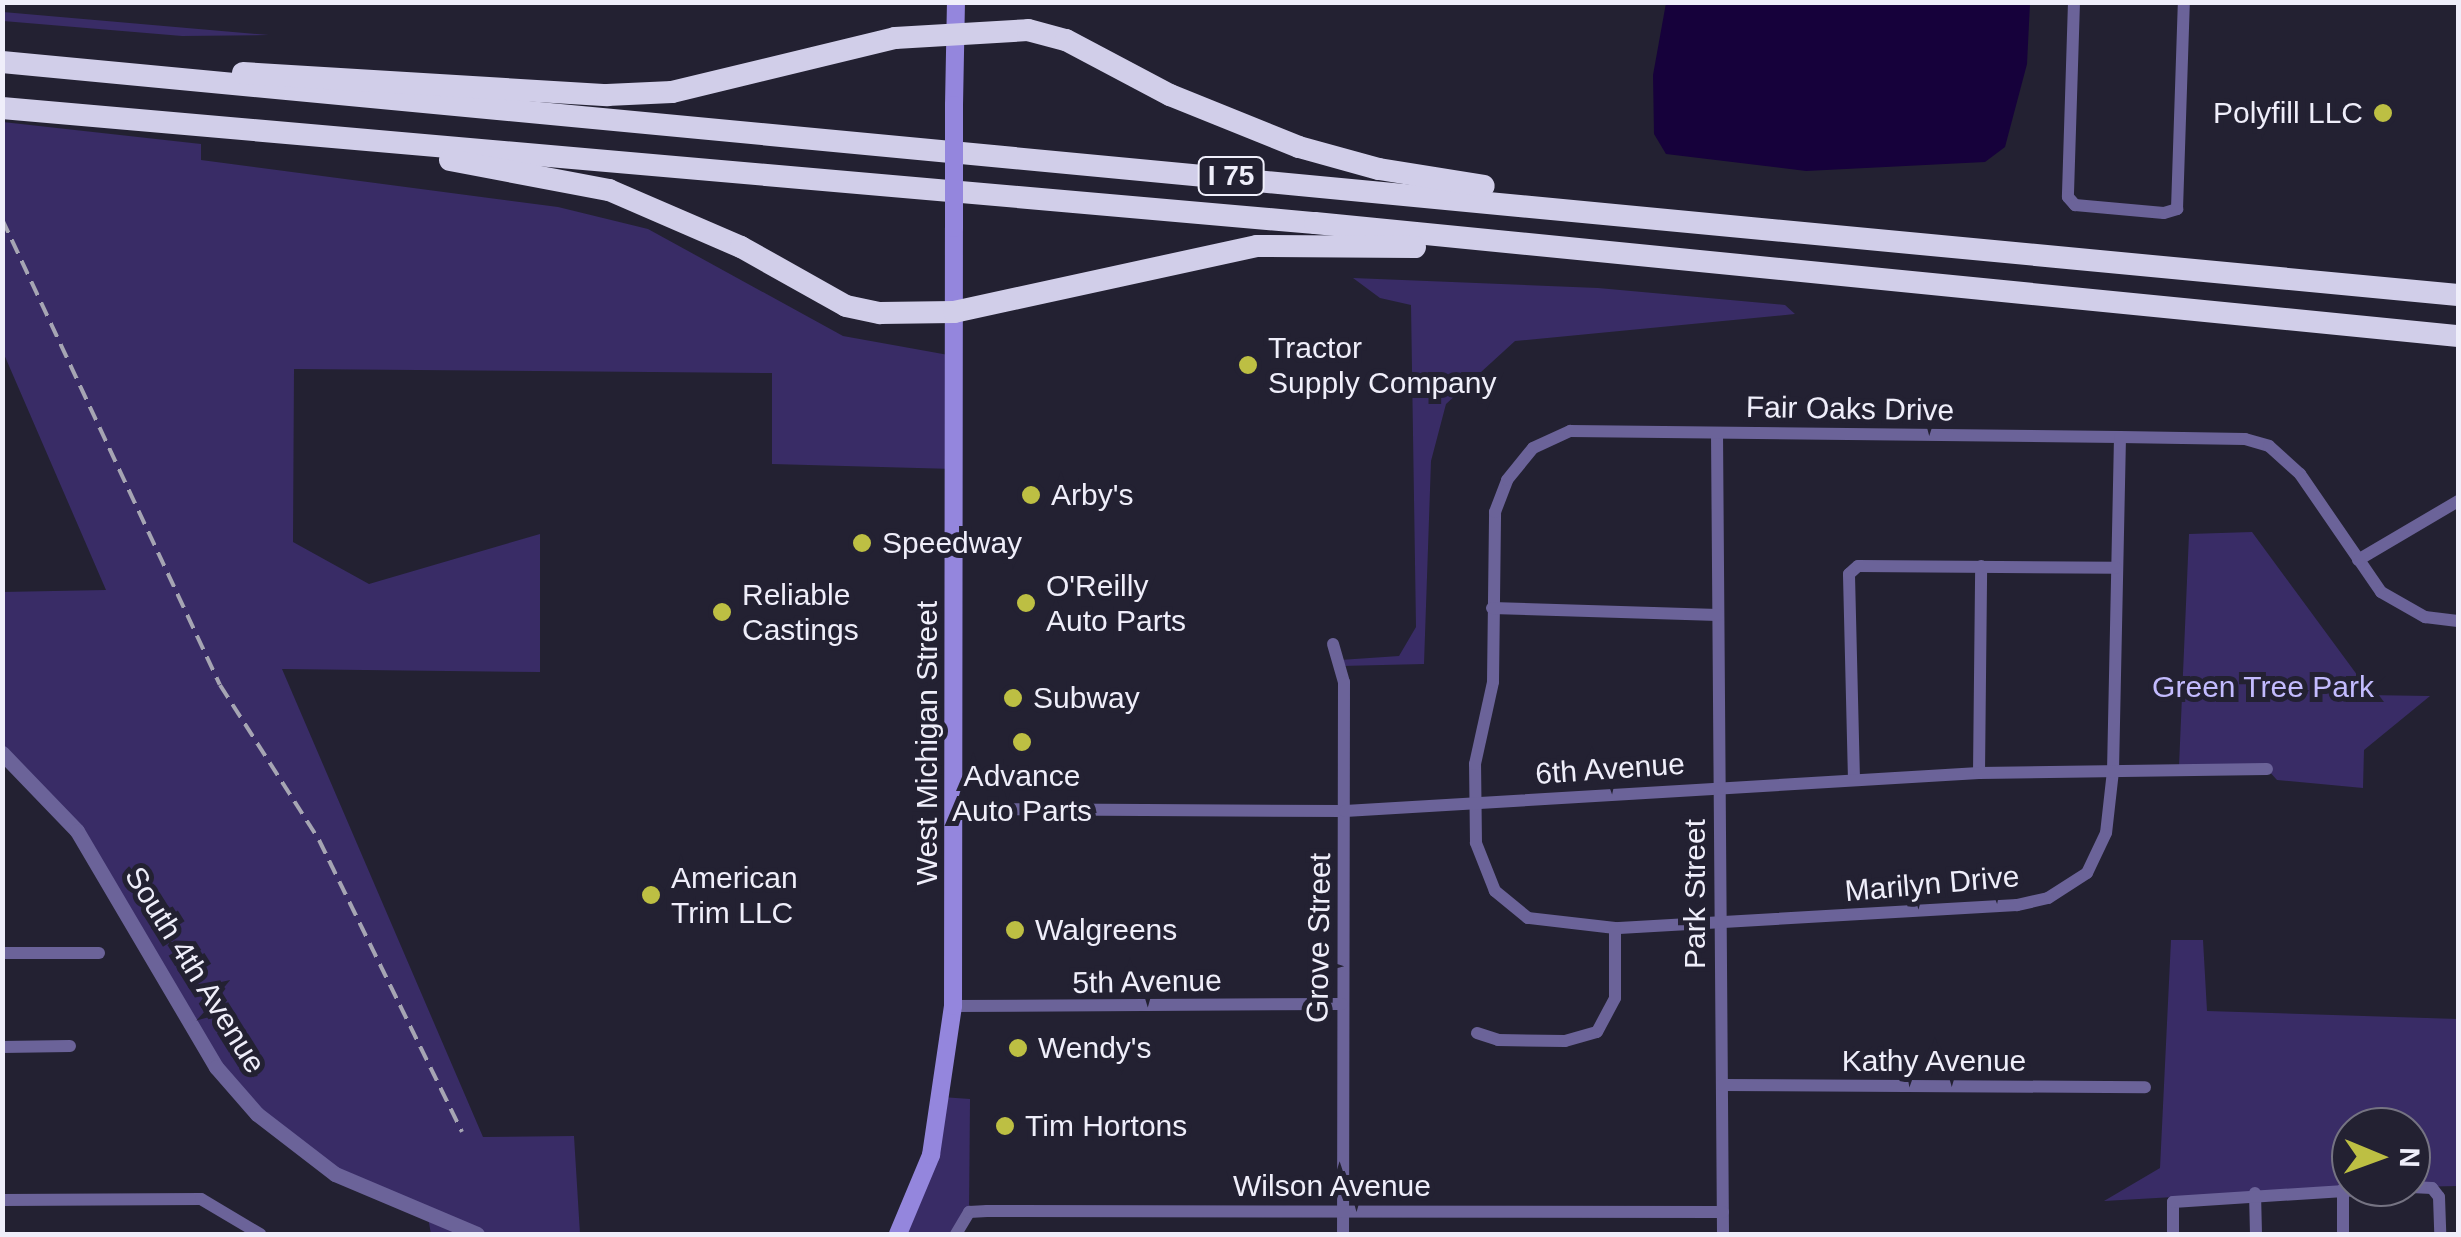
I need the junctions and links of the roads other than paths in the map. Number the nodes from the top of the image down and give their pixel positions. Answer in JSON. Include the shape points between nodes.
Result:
{"nodes":[{"id":1,"x":956,"y":2,"type":"edge"},
{"id":2,"x":2074,"y":2,"type":"edge"},
{"id":3,"x":2184,"y":2,"type":"edge"},
{"id":4,"x":956,"y":31,"type":"junction"},
{"id":5,"x":2,"y":62,"type":"edge"},
{"id":6,"x":183,"y":79,"type":"junction"},
{"id":7,"x":2,"y":108,"type":"edge"},
{"id":8,"x":324,"y":136,"type":"junction"},
{"id":9,"x":1610,"y":212,"type":"junction"},
{"id":10,"x":1552,"y":248,"type":"junction"},
{"id":11,"x":2458,"y":294,"type":"edge"},
{"id":12,"x":954,"y":312,"type":"junction"},
{"id":13,"x":2458,"y":336,"type":"edge"},
{"id":14,"x":1717,"y":433,"type":"junction"},
{"id":15,"x":2120,"y":437,"type":"junction"},
{"id":16,"x":2458,"y":501,"type":"edge"},
{"id":17,"x":2358,"y":560,"type":"junction"},
{"id":18,"x":1981,"y":566,"type":"junction"},
{"id":19,"x":2116,"y":568,"type":"junction"},
{"id":20,"x":1492,"y":608,"type":"junction"},
{"id":21,"x":1718,"y":615,"type":"junction"},
{"id":22,"x":2458,"y":621,"type":"edge"},
{"id":23,"x":1333,"y":644,"type":"dead end"},
{"id":24,"x":2,"y":753,"type":"edge"},
{"id":25,"x":2267,"y":770,"type":"dead end"},
{"id":26,"x":2113,"y":772,"type":"junction"},
{"id":27,"x":1980,"y":773,"type":"junction"},
{"id":28,"x":1854,"y":780,"type":"junction"},
{"id":29,"x":1720,"y":786,"type":"junction"},
{"id":30,"x":1476,"y":804,"type":"junction"},
{"id":31,"x":956,"y":809,"type":"junction"},
{"id":32,"x":1345,"y":811,"type":"junction"},
{"id":33,"x":1720,"y":924,"type":"junction"},
{"id":34,"x":1614,"y":928,"type":"junction"},
{"id":35,"x":99,"y":952,"type":"dead end"},
{"id":36,"x":2,"y":953,"type":"edge"},
{"id":37,"x":1342,"y":1004,"type":"junction"},
{"id":38,"x":953,"y":1006,"type":"junction"},
{"id":39,"x":1476,"y":1033,"type":"dead end"},
{"id":40,"x":70,"y":1046,"type":"dead end"},
{"id":41,"x":2,"y":1048,"type":"edge"},
{"id":42,"x":1722,"y":1085,"type":"junction"},
{"id":43,"x":2145,"y":1087,"type":"dead end"},
{"id":44,"x":2431,"y":1188,"type":"edge"},
{"id":45,"x":2331,"y":1190,"type":"edge"},
{"id":46,"x":2255,"y":1193,"type":"junction"},
{"id":47,"x":2,"y":1200,"type":"edge"},
{"id":48,"x":2343,"y":1207,"type":"edge"},
{"id":49,"x":1343,"y":1211,"type":"junction"},
{"id":50,"x":1723,"y":1212,"type":"junction"},
{"id":51,"x":260,"y":1234,"type":"edge"},
{"id":52,"x":478,"y":1234,"type":"edge"},
{"id":53,"x":898,"y":1234,"type":"edge"},
{"id":54,"x":956,"y":1234,"type":"edge"},
{"id":55,"x":1343,"y":1234,"type":"edge"},
{"id":56,"x":1723,"y":1234,"type":"edge"},
{"id":57,"x":2172,"y":1234,"type":"edge"},
{"id":58,"x":2256,"y":1234,"type":"edge"},
{"id":59,"x":2342,"y":1234,"type":"edge"},
{"id":60,"x":2440,"y":1234,"type":"edge"}],
"edges":[{"from":1,"to":4,"type":"main road","name":"West Michigan Street"},
{"from":2,"to":3,"type":"street","via":[[2068,197],[2075,204],[2164,213],[2176,209]]},
{"from":4,"to":6,"type":"highway","via":[[895,38],[672,92],[607,95],[277,70]]},
{"from":4,"to":9,"type":"highway","via":[[1028,30],[1066,40],[1170,96],[1299,147],[1379,169]]},
{"from":4,"to":12,"type":"main road","name":"West Michigan Street","bridge":true},
{"from":5,"to":6,"type":"highway","number":"I 75"},
{"from":6,"to":9,"type":"highway","number":"I 75"},
{"from":7,"to":8,"type":"highway","number":"I 75"},
{"from":8,"to":10,"type":"highway","number":"I 75"},
{"from":8,"to":12,"type":"highway","via":[[609,190],[741,247],[846,306]]},
{"from":9,"to":11,"type":"highway","number":"I 75"},
{"from":10,"to":12,"type":"highway","via":[[1257,246]]},
{"from":10,"to":13,"type":"highway","number":"I 75"},
{"from":12,"to":31,"type":"main road","name":"West Michigan Street"},
{"from":14,"to":15,"type":"street","name":"Fair Oaks Drive"},
{"from":14,"to":20,"type":"street","name":"Fair Oaks Drive","via":[[1570,431],[1532,448],[1507,480],[1495,512]]},
{"from":14,"to":21,"type":"street","name":"Park Street"},
{"from":15,"to":17,"type":"street","name":"Fair Oaks Drive","via":[[2245,439],[2270,446],[2300,474]]},
{"from":15,"to":19,"type":"street","name":"Marilyn Drive"},
{"from":16,"to":17,"type":"street"},
{"from":17,"to":22,"type":"street","name":"Fair Oaks Drive","via":[[2380,592],[2404,608]]},
{"from":18,"to":19,"type":"street"},
{"from":18,"to":27,"type":"street"},
{"from":18,"to":28,"type":"street","via":[[1858,566],[1849,574]]},
{"from":19,"to":26,"type":"street","name":"Marilyn Drive"},
{"from":20,"to":21,"type":"street"},
{"from":20,"to":30,"type":"street","name":"Fair Oaks Drive","via":[[1493,682],[1475,764]]},
{"from":21,"to":29,"type":"street","name":"Park Street"},
{"from":23,"to":32,"type":"street","name":"Grove Street","via":[[1344,682]]},
{"from":24,"to":52,"type":"street","name":"South 4th Avenue","via":[[76,831],[216,1067],[257,1114],[335,1174]]},
{"from":25,"to":26,"type":"street","name":"6th Avenue"},
{"from":26,"to":27,"type":"street","name":"6th Avenue"},
{"from":26,"to":33,"type":"street","name":"Marilyn Drive","via":[[2106,833],[2088,874],[2048,898]]},
{"from":27,"to":28,"type":"street","name":"6th Avenue"},
{"from":28,"to":29,"type":"street","name":"6th Avenue"},
{"from":29,"to":30,"type":"street","name":"6th Avenue"},
{"from":29,"to":33,"type":"street","name":"Park Street"},
{"from":30,"to":32,"type":"street","name":"6th Avenue"},
{"from":30,"to":34,"type":"street","name":"Marilyn Drive","via":[[1483,871],[1509,907],[1554,926]]},
{"from":31,"to":32,"type":"street","name":"6th Avenue"},
{"from":31,"to":38,"type":"main road","name":"West Michigan Street"},
{"from":32,"to":37,"type":"street","name":"Grove Street"},
{"from":33,"to":34,"type":"street","name":"Marilyn Drive"},
{"from":33,"to":42,"type":"street","name":"Park Street"},
{"from":34,"to":39,"type":"street","via":[[1615,998],[1597,1032],[1565,1041],[1498,1040]]},
{"from":35,"to":36,"type":"street"},
{"from":37,"to":38,"type":"street","name":"5th Avenue"},
{"from":37,"to":49,"type":"street","name":"Grove Street"},
{"from":38,"to":53,"type":"main road","name":"West Michigan Street","via":[[930,1155]]},
{"from":40,"to":41,"type":"street"},
{"from":42,"to":43,"type":"street","name":"Kathy Avenue"},
{"from":42,"to":50,"type":"street","name":"Park Street"},
{"from":44,"to":60,"type":"street","via":[[2439,1197]]},
{"from":45,"to":46,"type":"street"},
{"from":46,"to":57,"type":"street","via":[[2173,1202]]},
{"from":46,"to":58,"type":"street"},
{"from":47,"to":51,"type":"street","via":[[202,1199]]},
{"from":48,"to":59,"type":"street"},
{"from":49,"to":50,"type":"street","name":"Wilson Avenue"},
{"from":49,"to":54,"type":"street","name":"Wilson Avenue","via":[[969,1212]]},
{"from":49,"to":55,"type":"street","name":"Grove Street"},
{"from":50,"to":56,"type":"street","name":"Park Street"}]}
